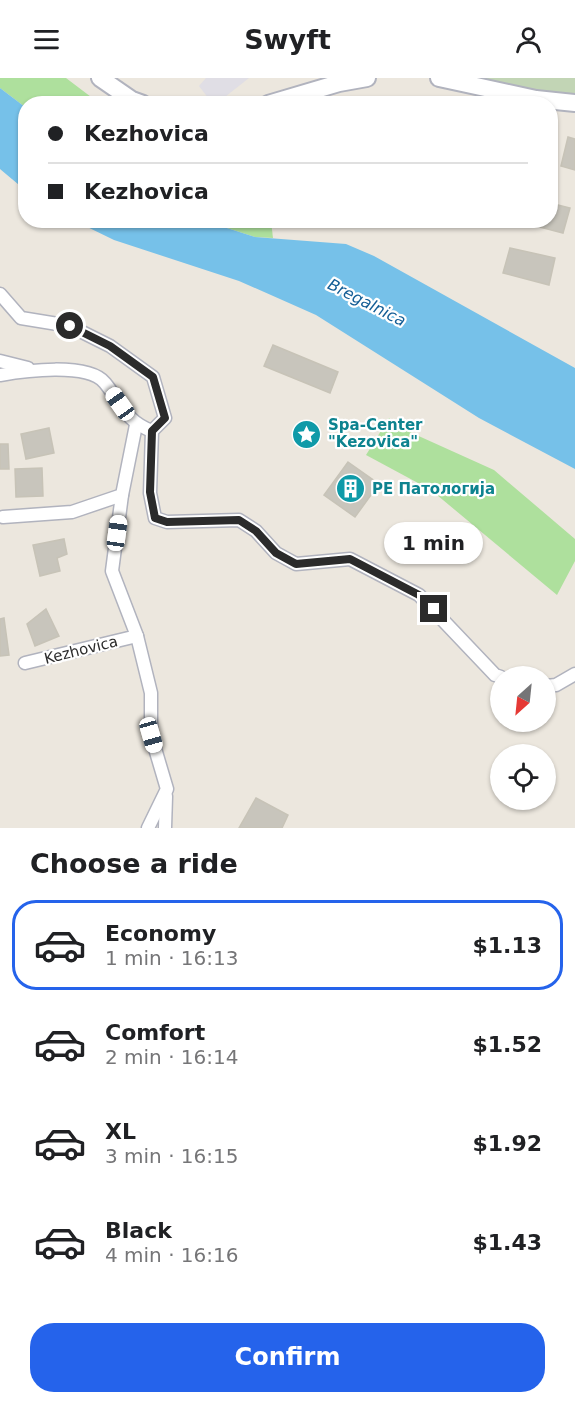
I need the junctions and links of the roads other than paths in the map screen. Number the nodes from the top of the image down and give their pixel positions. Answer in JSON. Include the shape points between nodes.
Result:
{"nodes":[{"id":1,"x":100,"y":78,"type":"edge"},
{"id":2,"x":367,"y":78,"type":"edge"},
{"id":3,"x":439,"y":78,"type":"edge"},
{"id":4,"x":483,"y":83,"type":"edge"},
{"id":5,"x":126,"y":96,"type":"edge"},
{"id":6,"x":294,"y":96,"type":"edge"},
{"id":7,"x":526,"y":96,"type":"edge"},
{"id":8,"x":558,"y":101,"type":"edge"},
{"id":9,"x":575,"y":103,"type":"edge"},
{"id":10,"x":0,"y":294,"type":"edge"},
{"id":11,"x":0,"y":361,"type":"edge"},
{"id":12,"x":36,"y":369,"type":"junction"},
{"id":13,"x":0,"y":375,"type":"edge"},
{"id":14,"x":136,"y":425,"type":"junction"},
{"id":15,"x":152,"y":431,"type":"junction"},
{"id":16,"x":122,"y":495,"type":"junction"},
{"id":17,"x":3,"y":517,"type":"dead end"},
{"id":18,"x":137,"y":636,"type":"junction"},
{"id":19,"x":25,"y":663,"type":"dead end"},
{"id":20,"x":490,"y":670,"type":"edge"},
{"id":21,"x":575,"y":674,"type":"edge"},
{"id":22,"x":556,"y":685,"type":"edge"},
{"id":23,"x":167,"y":789,"type":"junction"},
{"id":24,"x":148,"y":828,"type":"edge"},
{"id":25,"x":165,"y":828,"type":"edge"}],
"edges":[{"from":1,"to":5,"type":"main road"},
{"from":2,"to":6,"type":"main road"},
{"from":3,"to":4,"type":"main road"},
{"from":4,"to":7,"type":"main road"},
{"from":8,"to":9,"type":"main road"},
{"from":10,"to":15,"type":"street","via":[[21,318],[70,326],[110,346],[153,377],[165,418]]},
{"from":11,"to":12,"type":"street"},
{"from":12,"to":13,"type":"street"},
{"from":12,"to":14,"type":"street","via":[[72,370],[103,380]]},
{"from":14,"to":15,"type":"street"},
{"from":14,"to":16,"type":"street","name":"Kezhovica"},
{"from":15,"to":20,"type":"street","via":[[150,492],[155,518],[167,522],[239,520],[256,531],[276,553],[296,564],[350,559],[419,595]]},
{"from":16,"to":17,"type":"street","via":[[72,512]]},
{"from":16,"to":18,"type":"street","name":"Kezhovica","via":[[112,571]]},
{"from":18,"to":19,"type":"street","name":"Kezhovica"},
{"from":18,"to":23,"type":"street","name":"Kezhovica","via":[[151,693],[151,735]]},
{"from":21,"to":22,"type":"street"},
{"from":23,"to":24,"type":"street"},
{"from":23,"to":25,"type":"street","name":"Kezhovica"}]}
